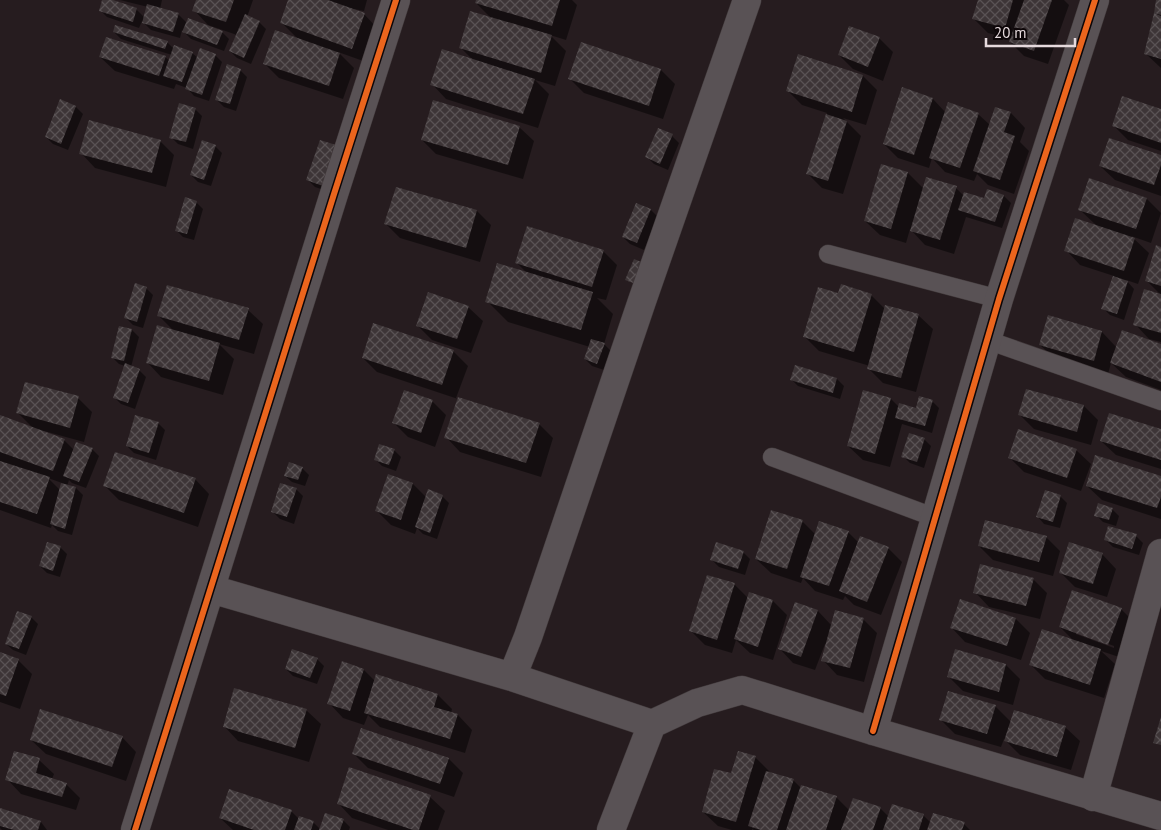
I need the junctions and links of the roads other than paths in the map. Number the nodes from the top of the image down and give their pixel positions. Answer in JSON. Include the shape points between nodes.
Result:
{"nodes":[{"id":1,"x":396,"y":0,"type":"edge"},
{"id":2,"x":747,"y":0,"type":"edge"},
{"id":3,"x":1095,"y":0,"type":"edge"},
{"id":4,"x":828,"y":254,"type":"dead end"},
{"id":5,"x":998,"y":299,"type":"junction"},
{"id":6,"x":987,"y":340,"type":"junction"},
{"id":7,"x":1161,"y":401,"type":"edge"},
{"id":8,"x":772,"y":457,"type":"dead end"},
{"id":9,"x":936,"y":518,"type":"junction"},
{"id":10,"x":1161,"y":553,"type":"edge"},
{"id":11,"x":211,"y":589,"type":"junction"},
{"id":12,"x":512,"y":677,"type":"junction"},
{"id":13,"x":652,"y":724,"type":"junction"},
{"id":14,"x":873,"y":731,"type":"junction"},
{"id":15,"x":1093,"y":797,"type":"junction"},
{"id":16,"x":1161,"y":816,"type":"edge"},
{"id":17,"x":135,"y":830,"type":"edge"},
{"id":18,"x":610,"y":830,"type":"edge"}],
"edges":[{"from":1,"to":11,"type":"street"},
{"from":2,"to":12,"type":"street"},
{"from":3,"to":5,"type":"street"},
{"from":4,"to":5,"type":"lane"},
{"from":5,"to":6,"type":"street"},
{"from":6,"to":7,"type":"lane"},
{"from":6,"to":9,"type":"street"},
{"from":8,"to":9,"type":"lane"},
{"from":9,"to":14,"type":"street"},
{"from":10,"to":15,"type":"street"},
{"from":11,"to":12,"type":"street"},
{"from":11,"to":17,"type":"street"},
{"from":12,"to":13,"type":"street"},
{"from":13,"to":14,"type":"street","via":[[697,703],[742,690]]},
{"from":13,"to":18,"type":"street"},
{"from":14,"to":15,"type":"street"},
{"from":15,"to":16,"type":"street"}]}
